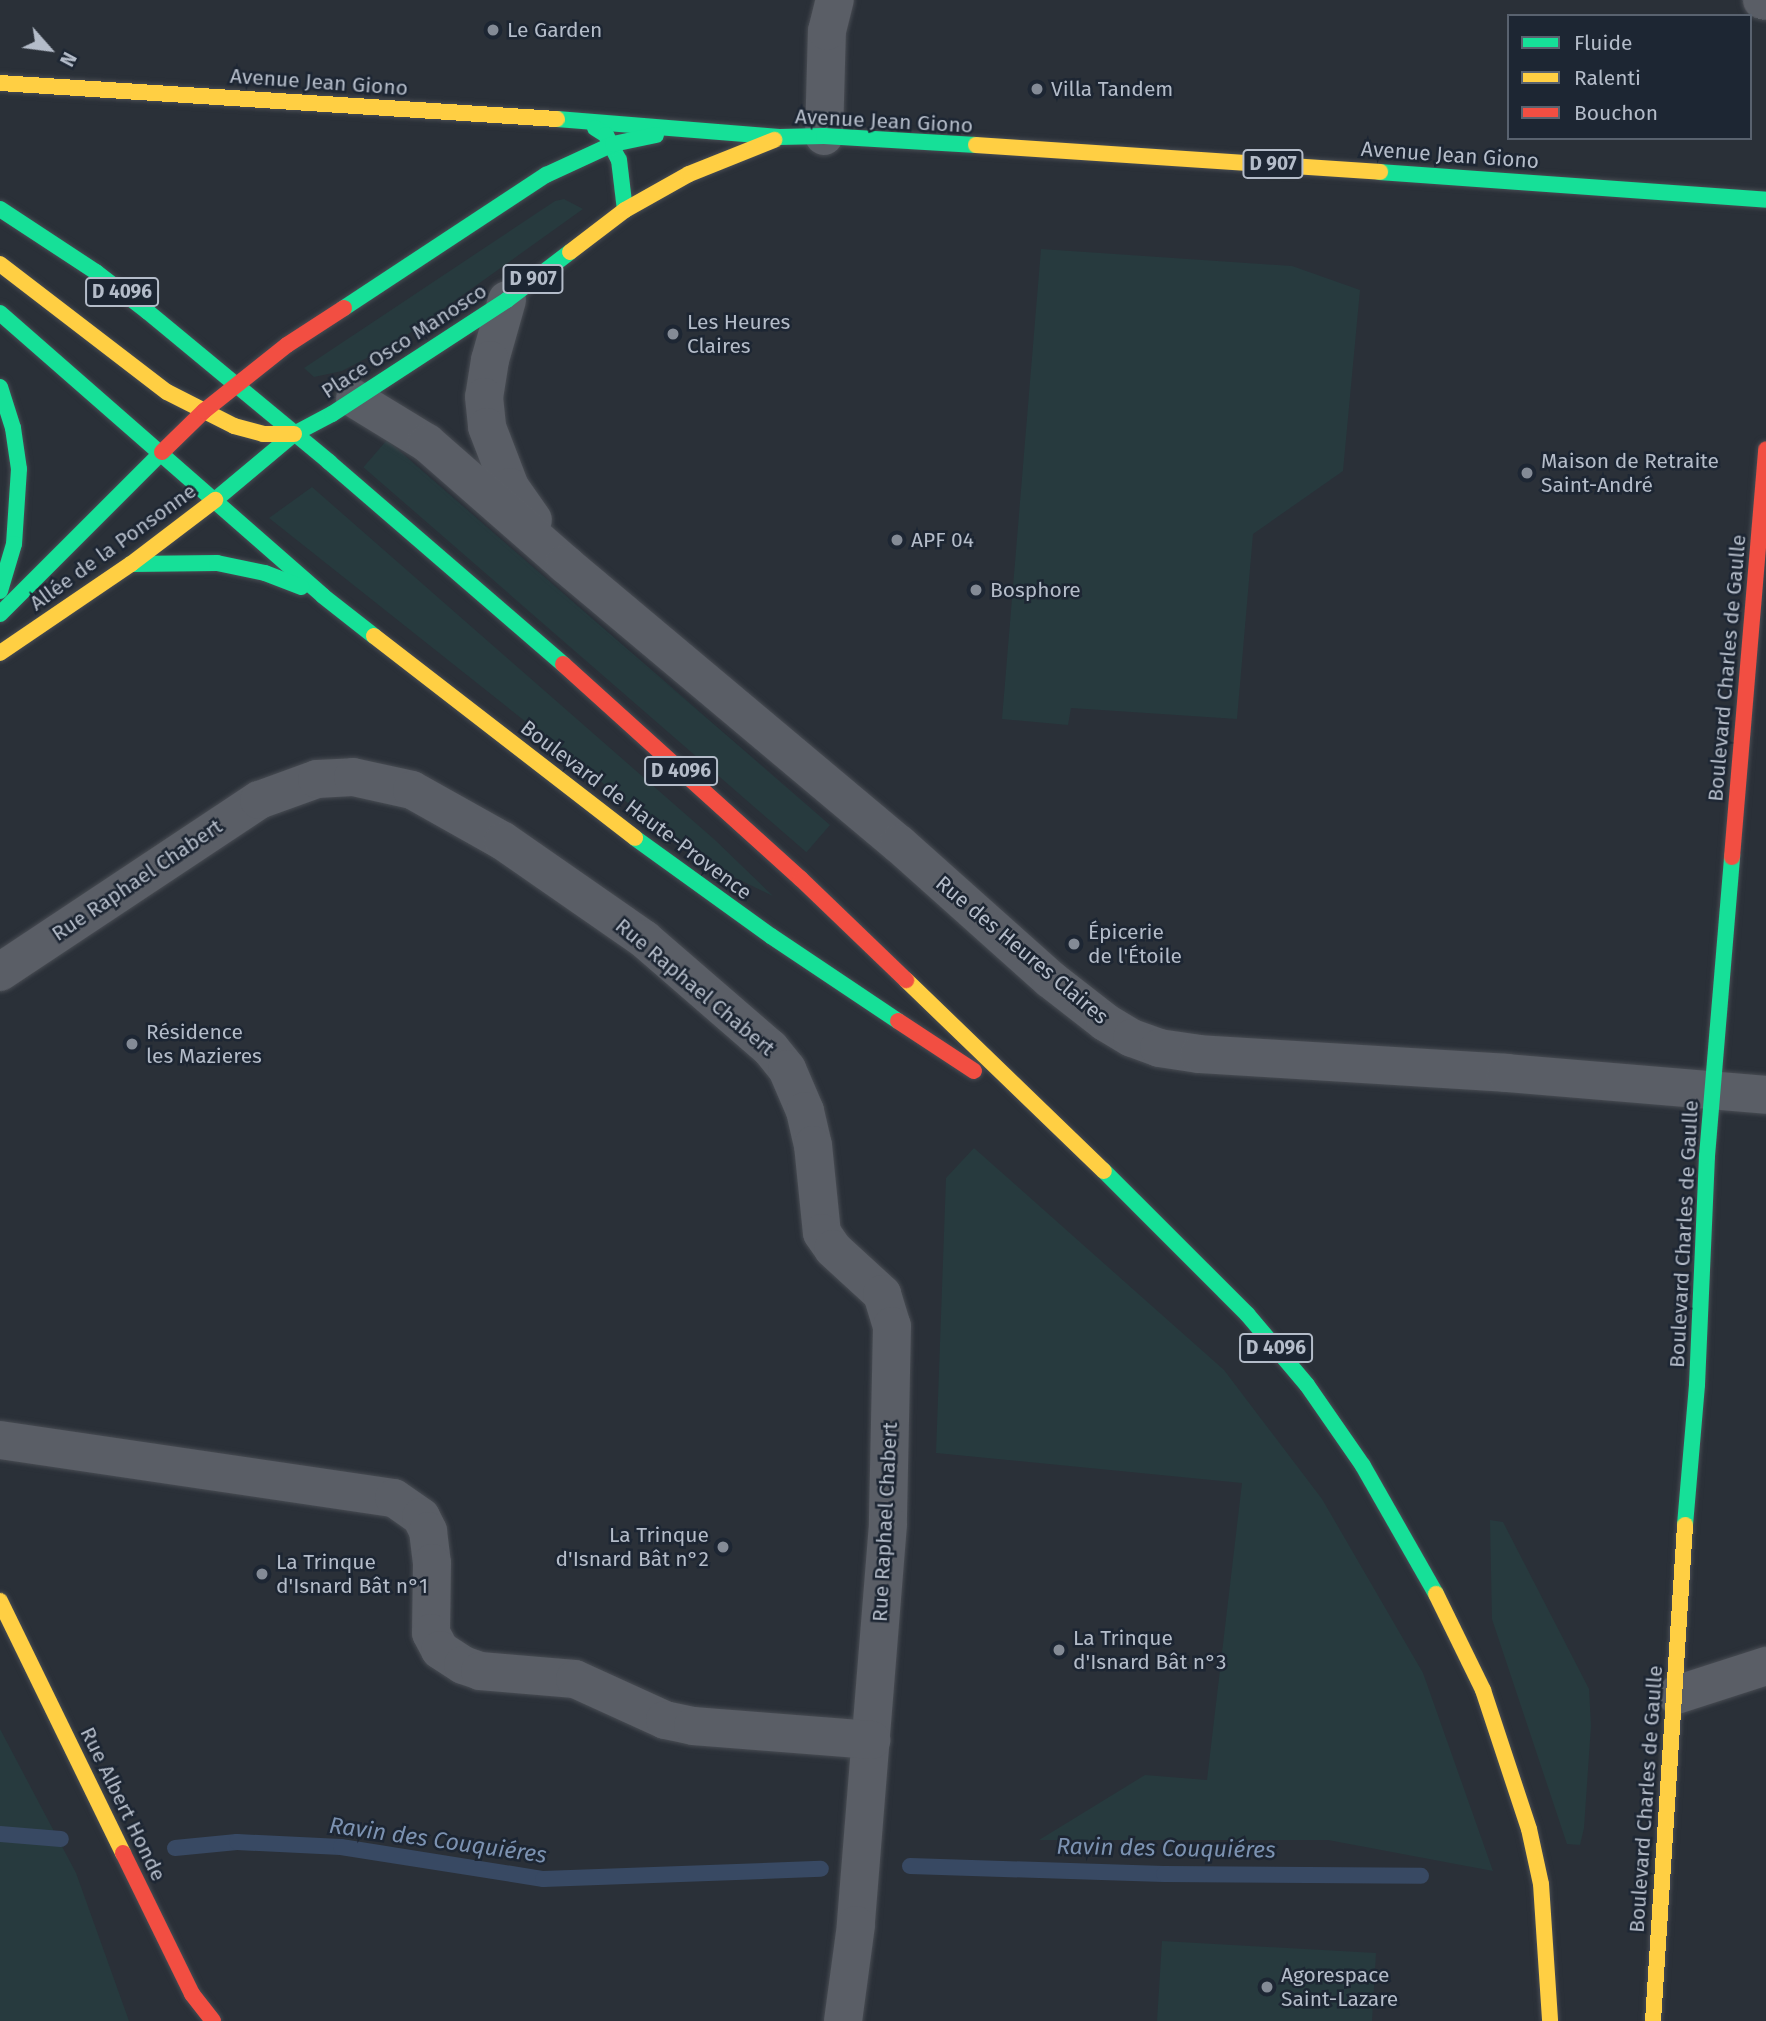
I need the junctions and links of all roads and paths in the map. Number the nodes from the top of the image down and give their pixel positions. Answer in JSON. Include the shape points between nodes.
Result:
{"nodes":[{"id":1,"x":835,"y":0,"type":"edge"},
{"id":2,"x":0,"y":83,"type":"edge"},
{"id":3,"x":573,"y":119,"type":"junction"},
{"id":4,"x":682,"y":129,"type":"junction"},
{"id":5,"x":824,"y":136,"type":"junction"},
{"id":6,"x":779,"y":137,"type":"junction"},
{"id":7,"x":613,"y":144,"type":"junction"},
{"id":8,"x":1766,"y":200,"type":"edge"},
{"id":9,"x":0,"y":209,"type":"edge"},
{"id":10,"x":625,"y":210,"type":"junction"},
{"id":11,"x":0,"y":264,"type":"edge"},
{"id":12,"x":507,"y":300,"type":"junction"},
{"id":13,"x":0,"y":313,"type":"edge"},
{"id":14,"x":236,"y":384,"type":"junction"},
{"id":15,"x":0,"y":387,"type":"edge"},
{"id":16,"x":355,"y":399,"type":"junction"},
{"id":17,"x":204,"y":411,"type":"junction"},
{"id":18,"x":294,"y":434,"type":"junction"},
{"id":19,"x":1766,"y":449,"type":"edge"},
{"id":20,"x":162,"y":452,"type":"junction"},
{"id":21,"x":215,"y":499,"type":"junction"},
{"id":22,"x":131,"y":564,"type":"junction"},
{"id":23,"x":565,"y":564,"type":"junction"},
{"id":24,"x":0,"y":591,"type":"edge"},
{"id":25,"x":323,"y":596,"type":"junction"},
{"id":26,"x":0,"y":614,"type":"edge"},
{"id":27,"x":0,"y":653,"type":"edge"},
{"id":28,"x":0,"y":972,"type":"edge"},
{"id":29,"x":1712,"y":1089,"type":"junction"},
{"id":30,"x":1766,"y":1095,"type":"edge"},
{"id":31,"x":1054,"y":1125,"type":"junction"},
{"id":32,"x":0,"y":1440,"type":"edge"},
{"id":33,"x":0,"y":1601,"type":"edge"},
{"id":34,"x":1766,"y":1666,"type":"edge"},
{"id":35,"x":1676,"y":1695,"type":"junction"},
{"id":36,"x":872,"y":1740,"type":"junction"},
{"id":37,"x":213,"y":2021,"type":"edge"},
{"id":38,"x":843,"y":2021,"type":"edge"},
{"id":39,"x":1550,"y":2021,"type":"edge"},
{"id":40,"x":1653,"y":2021,"type":"edge"}],
"edges":[{"from":1,"to":5,"type":"street","via":[[825,48]]},
{"from":2,"to":3,"type":"main road","name":"Avenue Jean Giono","number":"D 907"},
{"from":3,"to":4,"type":"main road","name":"Avenue Jean Giono","number":"D 907"},
{"from":3,"to":7,"type":"main road","via":[[598,129]]},
{"from":4,"to":6,"type":"main road","name":"Avenue Jean Giono","number":"D 907"},
{"from":4,"to":7,"type":"main road","number":"D 907"},
{"from":5,"to":6,"type":"main road","name":"Avenue Jean Giono","number":"D 907"},
{"from":5,"to":8,"type":"main road","name":"Avenue Jean Giono","number":"D 907"},
{"from":6,"to":10,"type":"main road","name":"Place Osco Manosco","number":"D 907","via":[[689,174]]},
{"from":7,"to":10,"type":"main road","via":[[622,171]]},
{"from":7,"to":14,"type":"main road","number":"D 907","via":[[547,175],[287,345]]},
{"from":9,"to":14,"type":"main road","number":"D 4096","via":[[96,272]]},
{"from":10,"to":12,"type":"main road","name":"Place Osco Manosco","number":"D 907"},
{"from":11,"to":17,"type":"main road","via":[[148,380]]},
{"from":12,"to":16,"type":"main road","name":"Place Osco Manosco","number":"D 907"},
{"from":12,"to":23,"type":"street","name":"Rue des Heures Claires","via":[[484,397],[487,427],[510,487]]},
{"from":13,"to":20,"type":"main road","number":"D 4096"},
{"from":14,"to":17,"type":"main road","name":"Allée de la Ponsonne"},
{"from":14,"to":18,"type":"main road","number":"D 4096"},
{"from":15,"to":24,"type":"main road","via":[[19,469],[14,544]]},
{"from":16,"to":18,"type":"main road","name":"Place Osco Manosco","number":"D 907"},
{"from":16,"to":23,"type":"street","name":"Rue des Heures Claires","via":[[427,443]]},
{"from":17,"to":18,"type":"main road","via":[[263,434]]},
{"from":17,"to":20,"type":"main road","name":"Allée de la Ponsonne"},
{"from":18,"to":21,"type":"main road","name":"Place Osco Manosco"},
{"from":18,"to":31,"type":"main road","name":"Boulevard de Haute-Provence","number":"D 4096","via":[[539,643],[802,879]]},
{"from":19,"to":29,"type":"main road","name":"Boulevard Charles de Gaulle"},
{"from":20,"to":21,"type":"main road","number":"D 4096"},
{"from":20,"to":26,"type":"main road","name":"Allée de la Ponsonne"},
{"from":21,"to":22,"type":"main road","name":"Allée de la Ponsonne"},
{"from":21,"to":25,"type":"main road","name":"Boulevard de Haute-Provence","number":"D 4096"},
{"from":22,"to":25,"type":"main road","via":[[217,563],[265,573]]},
{"from":22,"to":27,"type":"main road","name":"Allée de la Ponsonne"},
{"from":23,"to":29,"type":"street","name":"Rue des Heures Claires","via":[[899,844],[1050,979],[1132,1038],[1199,1054]]},
{"from":25,"to":31,"type":"main road","name":"Boulevard de Haute-Provence","number":"D 4096","via":[[655,853]]},
{"from":28,"to":36,"type":"street","name":"Rue Raphael Chabert","via":[[259,800],[317,779],[352,777],[412,790],[503,841],[644,939],[761,1038],[787,1069],[805,1111],[822,1233],[882,1294],[892,1326],[888,1524]]},
{"from":29,"to":30,"type":"street","name":"Rue des Heures Claires"},
{"from":29,"to":35,"type":"main road","name":"Boulevard Charles de Gaulle"},
{"from":31,"to":39,"type":"main road","name":"Boulevard de Haute-Provence","number":"D 4096","via":[[1165,1229],[1307,1385],[1363,1466],[1447,1613],[1483,1690],[1529,1829],[1541,1884]]},
{"from":32,"to":36,"type":"street","via":[[394,1498],[421,1517],[428,1531],[431,1633],[440,1650],[463,1665],[480,1671],[575,1679],[665,1720],[693,1726]]},
{"from":33,"to":37,"type":"main road","name":"Rue Albert Honde","via":[[192,1994]]},
{"from":34,"to":35,"type":"street"},
{"from":35,"to":40,"type":"main road","name":"Boulevard Charles de Gaulle"},
{"from":36,"to":38,"type":"street","name":"Rue Raphael Chabert"}]}
